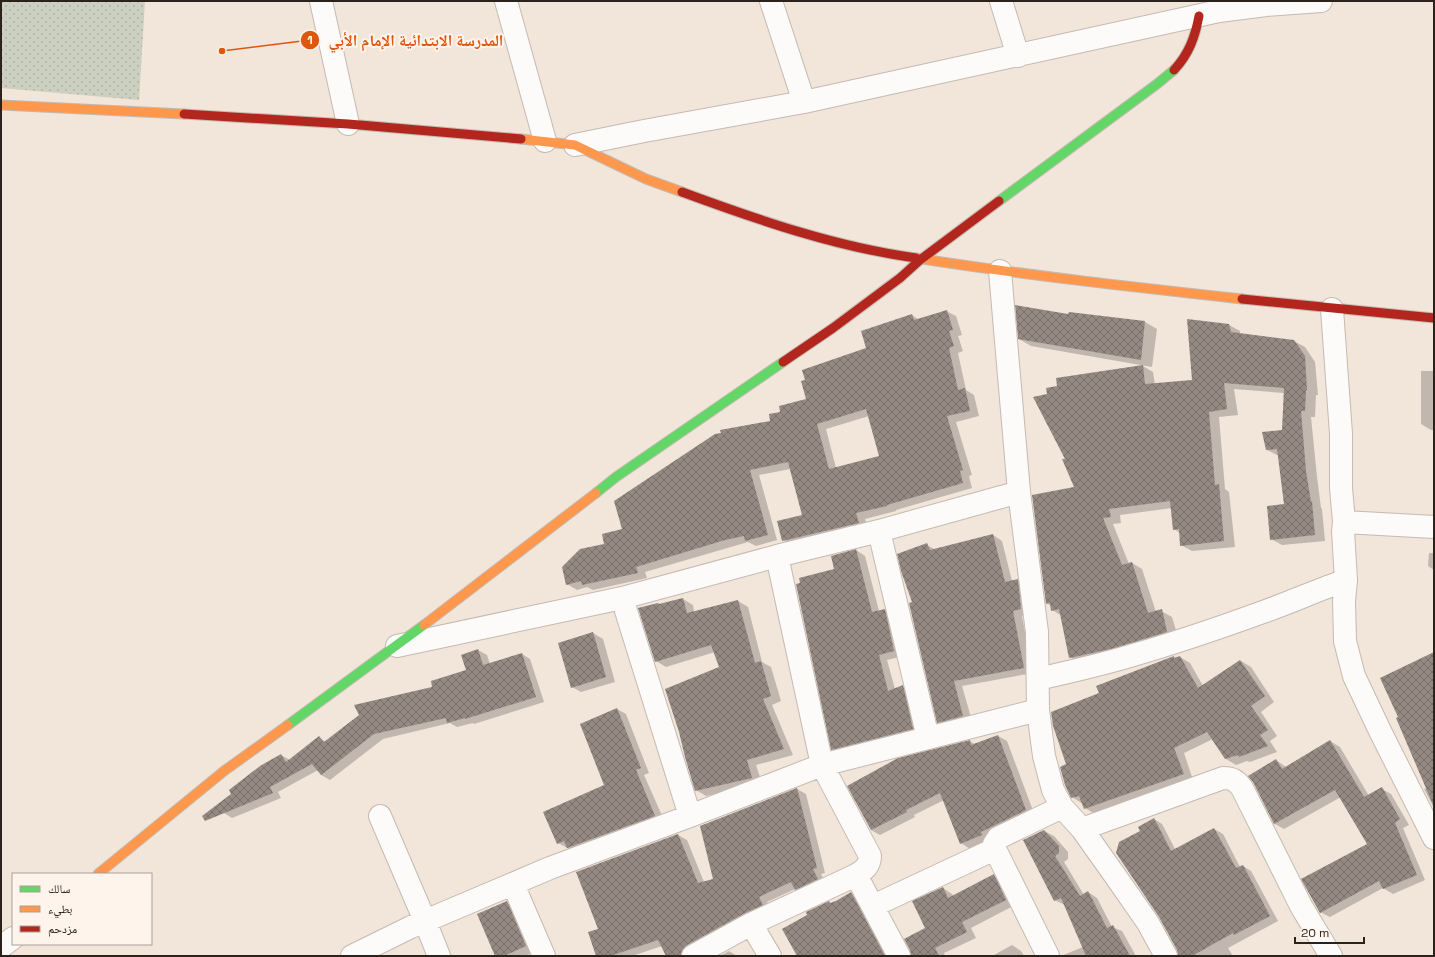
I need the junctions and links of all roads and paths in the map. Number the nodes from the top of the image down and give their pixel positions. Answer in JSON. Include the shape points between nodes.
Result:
{"nodes":[{"id":1,"x":321,"y":1,"type":"edge"},
{"id":2,"x":506,"y":1,"type":"edge"},
{"id":3,"x":771,"y":1,"type":"edge"},
{"id":4,"x":1001,"y":1,"type":"edge"},
{"id":5,"x":1321,"y":1,"type":"edge"},
{"id":6,"x":1199,"y":16,"type":"junction"},
{"id":7,"x":1018,"y":56,"type":"junction"},
{"id":8,"x":804,"y":102,"type":"junction"},
{"id":9,"x":1,"y":105,"type":"edge"},
{"id":10,"x":348,"y":124,"type":"junction"},
{"id":11,"x":545,"y":141,"type":"junction"},
{"id":12,"x":574,"y":145,"type":"junction"},
{"id":13,"x":920,"y":260,"type":"junction"},
{"id":14,"x":1000,"y":272,"type":"junction"},
{"id":15,"x":1332,"y":309,"type":"junction"},
{"id":16,"x":1434,"y":318,"type":"edge"},
{"id":17,"x":1019,"y":492,"type":"junction"},
{"id":18,"x":1344,"y":522,"type":"junction"},
{"id":19,"x":1434,"y":527,"type":"edge"},
{"id":20,"x":879,"y":531,"type":"junction"},
{"id":21,"x":777,"y":556,"type":"junction"},
{"id":22,"x":1346,"y":580,"type":"junction"},
{"id":23,"x":622,"y":598,"type":"junction"},
{"id":24,"x":397,"y":646,"type":"junction"},
{"id":25,"x":1038,"y":679,"type":"junction"},
{"id":26,"x":1038,"y":710,"type":"junction"},
{"id":27,"x":928,"y":738,"type":"junction"},
{"id":28,"x":822,"y":765,"type":"junction"},
{"id":29,"x":1062,"y":808,"type":"junction"},
{"id":30,"x":380,"y":816,"type":"dead end"},
{"id":31,"x":690,"y":816,"type":"junction"},
{"id":32,"x":1082,"y":829,"type":"junction"},
{"id":33,"x":1434,"y":838,"type":"edge"},
{"id":34,"x":995,"y":849,"type":"junction"},
{"id":35,"x":99,"y":873,"type":"edge"},
{"id":36,"x":856,"y":874,"type":"junction"},
{"id":37,"x":513,"y":884,"type":"junction"},
{"id":38,"x":873,"y":906,"type":"junction"},
{"id":39,"x":425,"y":921,"type":"junction"},
{"id":40,"x":752,"y":924,"type":"junction"},
{"id":41,"x":12,"y":939,"type":"edge"},
{"id":42,"x":1,"y":947,"type":"edge"},
{"id":43,"x":1045,"y":949,"type":"edge"},
{"id":44,"x":352,"y":956,"type":"edge"},
{"id":45,"x":439,"y":956,"type":"edge"},
{"id":46,"x":544,"y":956,"type":"edge"},
{"id":47,"x":693,"y":956,"type":"edge"},
{"id":48,"x":770,"y":956,"type":"edge"},
{"id":49,"x":899,"y":956,"type":"edge"},
{"id":50,"x":1166,"y":956,"type":"edge"},
{"id":51,"x":1331,"y":956,"type":"edge"}],
"edges":[{"from":1,"to":10,"type":"street"},
{"from":2,"to":11,"type":"street"},
{"from":3,"to":8,"type":"street"},
{"from":4,"to":7,"type":"street"},
{"from":5,"to":6,"type":"street","via":[[1258,6]]},
{"from":6,"to":7,"type":"street"},
{"from":6,"to":13,"type":"street","via":[[1192,46],[1173,70]]},
{"from":7,"to":8,"type":"street"},
{"from":8,"to":12,"type":"street"},
{"from":9,"to":10,"type":"street"},
{"from":10,"to":11,"type":"street"},
{"from":11,"to":12,"type":"street"},
{"from":12,"to":13,"type":"street","via":[[646,179],[779,226],[879,253]]},
{"from":13,"to":14,"type":"street"},
{"from":13,"to":24,"type":"street","via":[[833,328],[616,477]]},
{"from":14,"to":15,"type":"street"},
{"from":14,"to":17,"type":"street"},
{"from":15,"to":16,"type":"street"},
{"from":15,"to":18,"type":"street","via":[[1342,434],[1341,488]]},
{"from":17,"to":20,"type":"street"},
{"from":17,"to":25,"type":"street","via":[[1037,632]]},
{"from":18,"to":19,"type":"street"},
{"from":18,"to":22,"type":"street"},
{"from":20,"to":21,"type":"street"},
{"from":20,"to":27,"type":"street"},
{"from":21,"to":23,"type":"street"},
{"from":21,"to":28,"type":"street"},
{"from":22,"to":25,"type":"street","via":[[1265,612],[1182,640],[1087,668]]},
{"from":22,"to":33,"type":"street","via":[[1345,641],[1354,676]]},
{"from":23,"to":24,"type":"street"},
{"from":23,"to":31,"type":"street"},
{"from":24,"to":35,"type":"street","via":[[224,771]]},
{"from":25,"to":26,"type":"street"},
{"from":26,"to":27,"type":"street"},
{"from":26,"to":29,"type":"street","via":[[1044,756],[1053,790]]},
{"from":27,"to":28,"type":"street"},
{"from":28,"to":31,"type":"street"},
{"from":28,"to":36,"type":"street","via":[[870,856],[868,866]]},
{"from":29,"to":32,"type":"street"},
{"from":29,"to":34,"type":"street","via":[[998,838],[994,844]]},
{"from":30,"to":39,"type":"street"},
{"from":31,"to":37,"type":"street"},
{"from":32,"to":50,"type":"street","via":[[1148,923]]},
{"from":32,"to":51,"type":"street","via":[[1223,778],[1231,778],[1242,788],[1302,906]]},
{"from":34,"to":38,"type":"street"},
{"from":34,"to":43,"type":"street"},
{"from":36,"to":38,"type":"street"},
{"from":36,"to":40,"type":"street"},
{"from":37,"to":39,"type":"street"},
{"from":37,"to":46,"type":"street"},
{"from":38,"to":49,"type":"street"},
{"from":39,"to":44,"type":"street"},
{"from":39,"to":45,"type":"street"},
{"from":40,"to":47,"type":"street"},
{"from":40,"to":48,"type":"street"},
{"from":41,"to":42,"type":"street"}]}
